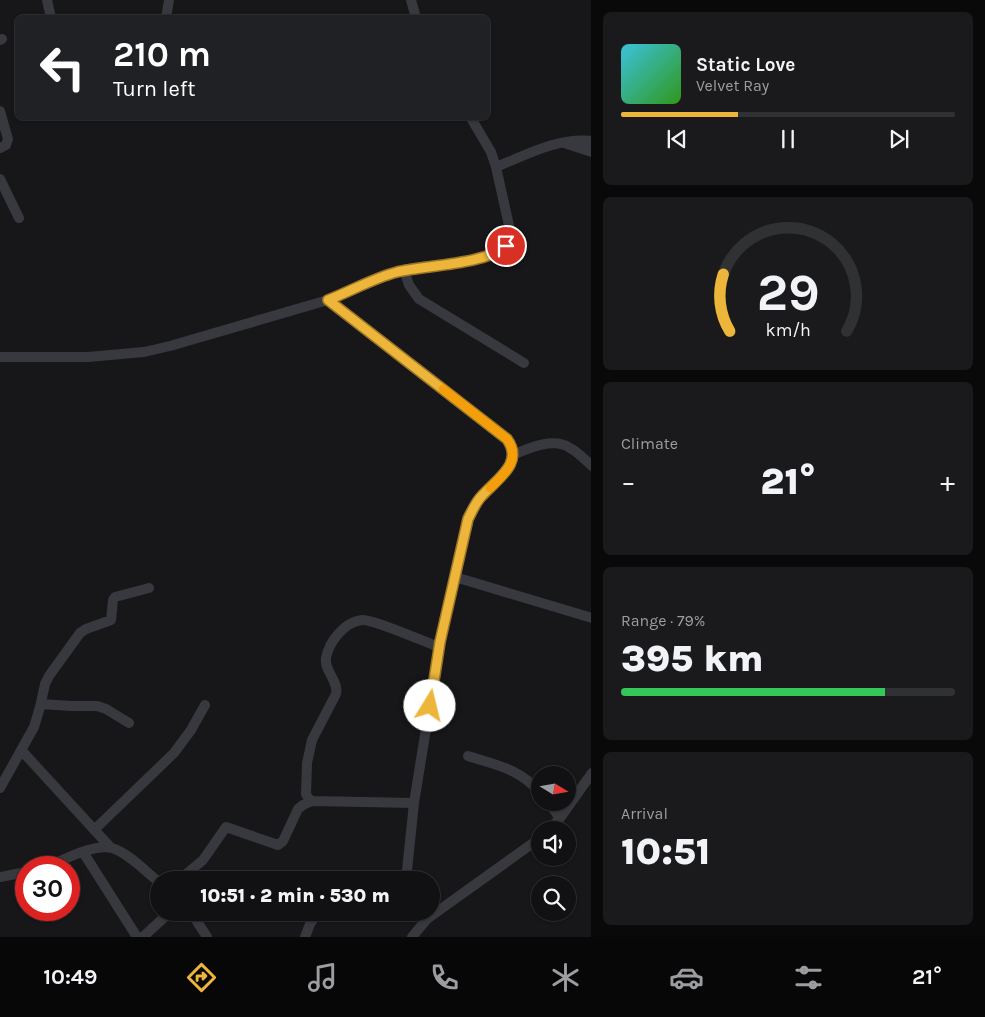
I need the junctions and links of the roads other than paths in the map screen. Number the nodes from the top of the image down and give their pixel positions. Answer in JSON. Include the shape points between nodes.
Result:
{"nodes":[{"id":1,"x":47,"y":0,"type":"edge"},
{"id":2,"x":169,"y":0,"type":"edge"},
{"id":3,"x":410,"y":0,"type":"edge"},
{"id":4,"x":50,"y":15,"type":"edge"},
{"id":5,"x":166,"y":15,"type":"edge"},
{"id":6,"x":415,"y":15,"type":"edge"},
{"id":7,"x":0,"y":111,"type":"edge"},
{"id":8,"x":472,"y":120,"type":"edge"},
{"id":9,"x":564,"y":142,"type":"junction"},
{"id":10,"x":591,"y":142,"type":"edge"},
{"id":11,"x":0,"y":148,"type":"edge"},
{"id":12,"x":591,"y":152,"type":"edge"},
{"id":13,"x":496,"y":167,"type":"junction"},
{"id":14,"x":0,"y":179,"type":"edge"},
{"id":15,"x":19,"y":218,"type":"dead end"},
{"id":16,"x":404,"y":270,"type":"junction"},
{"id":17,"x":328,"y":300,"type":"junction"},
{"id":18,"x":0,"y":357,"type":"edge"},
{"id":19,"x":524,"y":363,"type":"dead end"},
{"id":20,"x":514,"y":455,"type":"junction"},
{"id":21,"x":591,"y":466,"type":"edge"},
{"id":22,"x":455,"y":577,"type":"junction"},
{"id":23,"x":149,"y":588,"type":"dead end"},
{"id":24,"x":591,"y":618,"type":"edge"},
{"id":25,"x":439,"y":647,"type":"junction"},
{"id":26,"x":41,"y":704,"type":"junction"},
{"id":27,"x":205,"y":705,"type":"dead end"},
{"id":28,"x":129,"y":723,"type":"dead end"},
{"id":29,"x":22,"y":751,"type":"junction"},
{"id":30,"x":468,"y":756,"type":"dead end"},
{"id":31,"x":591,"y":773,"type":"edge"},
{"id":32,"x":531,"y":783,"type":"edge"},
{"id":33,"x":0,"y":788,"type":"edge"},
{"id":34,"x":312,"y":801,"type":"junction"},
{"id":35,"x":414,"y":803,"type":"junction"},
{"id":36,"x":555,"y":811,"type":"edge"},
{"id":37,"x":560,"y":818,"type":"junction"},
{"id":38,"x":557,"y":821,"type":"edge"},
{"id":39,"x":94,"y":830,"type":"junction"},
{"id":40,"x":531,"y":844,"type":"edge"},
{"id":41,"x":111,"y":848,"type":"junction"},
{"id":42,"x":84,"y":852,"type":"junction"},
{"id":43,"x":74,"y":856,"type":"edge"},
{"id":44,"x":190,"y":871,"type":"edge"},
{"id":45,"x":407,"y":871,"type":"edge"},
{"id":46,"x":15,"y":874,"type":"edge"},
{"id":47,"x":150,"y":875,"type":"edge"},
{"id":48,"x":0,"y":877,"type":"edge"},
{"id":49,"x":440,"y":906,"type":"edge"},
{"id":50,"x":160,"y":921,"type":"edge"},
{"id":51,"x":197,"y":921,"type":"edge"},
{"id":52,"x":312,"y":921,"type":"edge"},
{"id":53,"x":422,"y":921,"type":"edge"},
{"id":54,"x":137,"y":937,"type":"edge"},
{"id":55,"x":143,"y":937,"type":"edge"},
{"id":56,"x":207,"y":937,"type":"edge"},
{"id":57,"x":305,"y":937,"type":"edge"},
{"id":58,"x":412,"y":937,"type":"edge"}],
"edges":[{"from":1,"to":4,"type":"street"},
{"from":2,"to":5,"type":"street"},
{"from":3,"to":6,"type":"street"},
{"from":7,"to":11,"type":"street","via":[[8,140]]},
{"from":8,"to":13,"type":"street"},
{"from":9,"to":10,"type":"street"},
{"from":9,"to":12,"type":"street"},
{"from":9,"to":13,"type":"street"},
{"from":13,"to":16,"type":"street","via":[[510,230],[506,246],[466,262]]},
{"from":14,"to":15,"type":"street"},
{"from":16,"to":17,"type":"street"},
{"from":16,"to":19,"type":"street","via":[[419,299]]},
{"from":17,"to":18,"type":"street","via":[[144,352],[60,358]]},
{"from":17,"to":20,"type":"street","via":[[507,439]]},
{"from":20,"to":21,"type":"street","via":[[541,445],[564,445]]},
{"from":20,"to":22,"type":"street","via":[[504,474],[481,498],[468,519]]},
{"from":22,"to":24,"type":"street"},
{"from":22,"to":25,"type":"street"},
{"from":23,"to":26,"type":"street","via":[[115,597],[111,620],[80,633],[49,676]]},
{"from":25,"to":34,"type":"street","via":[[363,620],[344,628],[336,636],[326,660],[336,694],[308,752],[306,794]]},
{"from":25,"to":35,"type":"street"},
{"from":26,"to":28,"type":"street","via":[[97,706]]},
{"from":26,"to":29,"type":"street"},
{"from":27,"to":39,"type":"street","via":[[174,753]]},
{"from":29,"to":33,"type":"street"},
{"from":29,"to":39,"type":"street"},
{"from":30,"to":32,"type":"street","via":[[516,772]]},
{"from":31,"to":37,"type":"street"},
{"from":34,"to":35,"type":"street"},
{"from":34,"to":44,"type":"street","via":[[300,807],[278,845],[226,827],[203,860]]},
{"from":35,"to":45,"type":"street"},
{"from":36,"to":37,"type":"street"},
{"from":37,"to":38,"type":"street"},
{"from":39,"to":41,"type":"street"},
{"from":40,"to":49,"type":"street"},
{"from":41,"to":42,"type":"street"},
{"from":41,"to":47,"type":"street"},
{"from":42,"to":43,"type":"street"},
{"from":42,"to":54,"type":"street"},
{"from":46,"to":48,"type":"street"},
{"from":50,"to":55,"type":"street"},
{"from":51,"to":56,"type":"street"},
{"from":52,"to":57,"type":"street"},
{"from":53,"to":58,"type":"street"}]}
